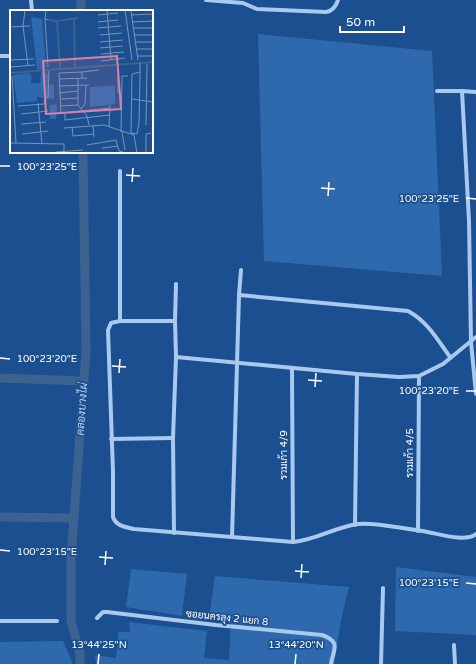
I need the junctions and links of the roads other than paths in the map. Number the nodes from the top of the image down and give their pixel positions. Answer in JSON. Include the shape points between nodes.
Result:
{"nodes":[{"id":1,"x":31,"y":0,"type":"edge"},
{"id":2,"x":206,"y":0,"type":"edge"},
{"id":3,"x":338,"y":0,"type":"edge"},
{"id":4,"x":32,"y":10,"type":"edge"},
{"id":5,"x":437,"y":91,"type":"dead end"},
{"id":6,"x":462,"y":91,"type":"junction"},
{"id":7,"x":476,"y":92,"type":"edge"},
{"id":8,"x":120,"y":171,"type":"dead end"},
{"id":9,"x":241,"y":270,"type":"dead end"},
{"id":10,"x":176,"y":284,"type":"dead end"},
{"id":11,"x":239,"y":295,"type":"junction"},
{"id":12,"x":120,"y":321,"type":"junction"},
{"id":13,"x":174,"y":322,"type":"junction"},
{"id":14,"x":476,"y":337,"type":"edge"},
{"id":15,"x":470,"y":342,"type":"junction"},
{"id":16,"x":176,"y":357,"type":"junction"},
{"id":17,"x":450,"y":357,"type":"junction"},
{"id":18,"x":236,"y":362,"type":"junction"},
{"id":19,"x":292,"y":368,"type":"junction"},
{"id":20,"x":357,"y":374,"type":"junction"},
{"id":21,"x":419,"y":376,"type":"junction"},
{"id":22,"x":476,"y":394,"type":"edge"},
{"id":23,"x":173,"y":438,"type":"junction"},
{"id":24,"x":112,"y":439,"type":"junction"},
{"id":25,"x":355,"y":525,"type":"junction"},
{"id":26,"x":418,"y":531,"type":"junction"},
{"id":27,"x":174,"y":533,"type":"junction"},
{"id":28,"x":476,"y":534,"type":"edge"},
{"id":29,"x":232,"y":537,"type":"junction"},
{"id":30,"x":293,"y":542,"type":"junction"},
{"id":31,"x":383,"y":588,"type":"dead end"},
{"id":32,"x":97,"y":618,"type":"dead end"},
{"id":33,"x":0,"y":621,"type":"edge"},
{"id":34,"x":57,"y":622,"type":"dead end"},
{"id":35,"x":454,"y":645,"type":"dead end"},
{"id":36,"x":331,"y":664,"type":"edge"},
{"id":37,"x":381,"y":664,"type":"edge"},
{"id":38,"x":455,"y":664,"type":"edge"}],
"edges":[{"from":1,"to":4,"type":"street"},
{"from":2,"to":3,"type":"street","via":[[243,3],[257,9],[326,12],[331,11]]},
{"from":5,"to":6,"type":"street"},
{"from":6,"to":7,"type":"street"},
{"from":6,"to":15,"type":"street","via":[[469,221]]},
{"from":8,"to":12,"type":"street"},
{"from":9,"to":11,"type":"street"},
{"from":10,"to":13,"type":"street"},
{"from":11,"to":17,"type":"street","via":[[408,311],[426,323]]},
{"from":11,"to":18,"type":"street"},
{"from":12,"to":13,"type":"street"},
{"from":12,"to":24,"type":"street","via":[[111,323],[108,330]]},
{"from":13,"to":16,"type":"street"},
{"from":14,"to":15,"type":"street"},
{"from":15,"to":17,"type":"street"},
{"from":15,"to":22,"type":"street"},
{"from":16,"to":18,"type":"street"},
{"from":16,"to":23,"type":"street"},
{"from":17,"to":21,"type":"street","via":[[443,364]]},
{"from":18,"to":19,"type":"street"},
{"from":18,"to":29,"type":"street"},
{"from":19,"to":20,"type":"street"},
{"from":19,"to":30,"type":"street","name":"รวมเก้า 4/9"},
{"from":20,"to":21,"type":"street"},
{"from":20,"to":25,"type":"street"},
{"from":21,"to":26,"type":"street","name":"รวมเก้า 4/5"},
{"from":23,"to":24,"type":"street"},
{"from":23,"to":27,"type":"street"},
{"from":24,"to":27,"type":"street","via":[[114,522],[134,529]]},
{"from":25,"to":26,"type":"street","via":[[368,524]]},
{"from":25,"to":30,"type":"street"},
{"from":26,"to":28,"type":"street","via":[[462,538]]},
{"from":27,"to":29,"type":"street"},
{"from":29,"to":30,"type":"street"},
{"from":31,"to":37,"type":"street"},
{"from":32,"to":36,"type":"street","name":"ซอยนครลุง 2 แยก 8","via":[[103,612],[107,612],[322,635],[328,637],[335,646]]},
{"from":33,"to":34,"type":"street"},
{"from":35,"to":38,"type":"street"}]}
